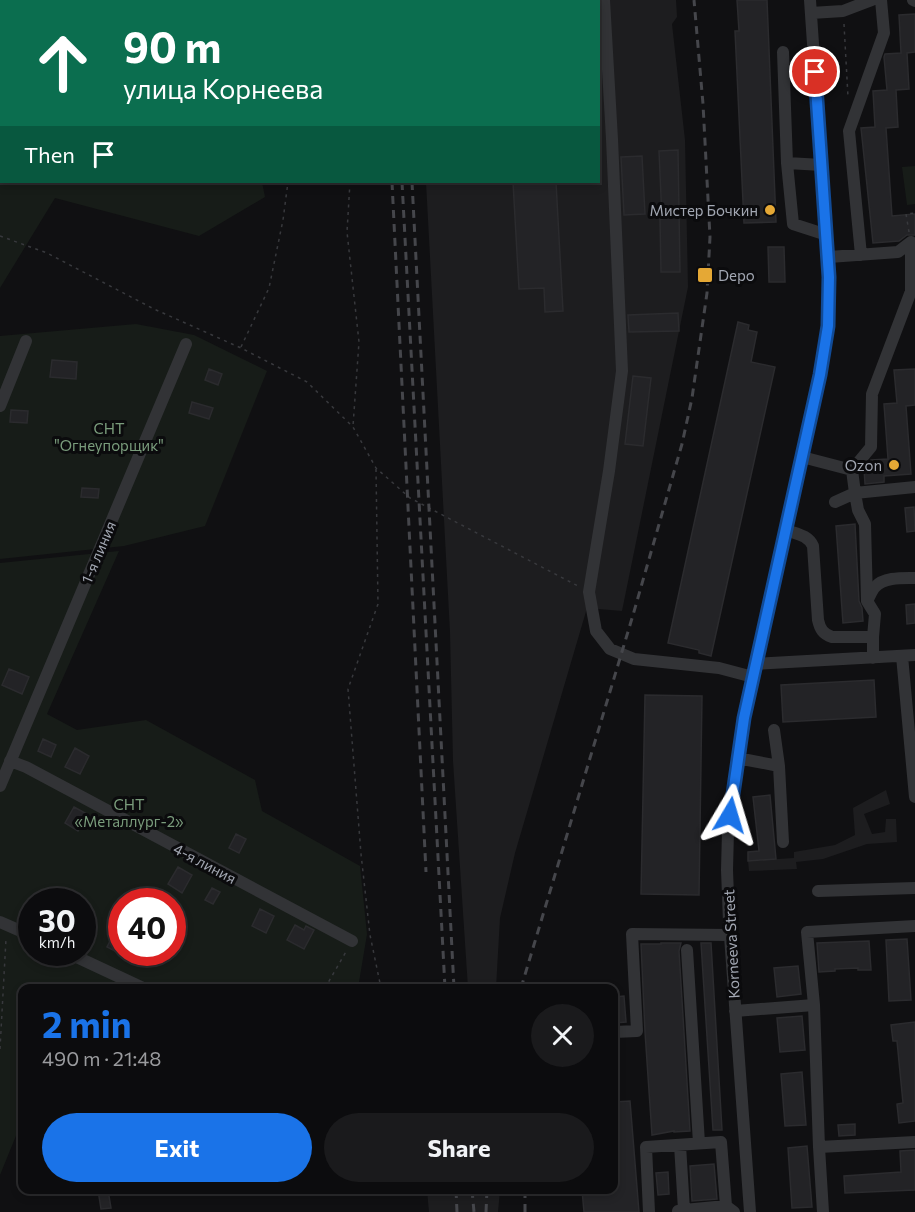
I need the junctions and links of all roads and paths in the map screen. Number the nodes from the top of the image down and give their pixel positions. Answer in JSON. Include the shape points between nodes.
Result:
{"nodes":[{"id":1,"x":604,"y":0,"type":"edge"},
{"id":2,"x":810,"y":0,"type":"edge"},
{"id":3,"x":872,"y":0,"type":"edge"},
{"id":4,"x":881,"y":0,"type":"edge"},
{"id":5,"x":843,"y":11,"type":"junction"},
{"id":6,"x":811,"y":14,"type":"junction"},
{"id":7,"x":783,"y":52,"type":"dead end"},
{"id":8,"x":849,"y":103,"type":"dead end"},
{"id":9,"x":787,"y":163,"type":"junction"},
{"id":10,"x":822,"y":165,"type":"junction"},
{"id":11,"x":288,"y":183,"type":"edge"},
{"id":12,"x":350,"y":183,"type":"edge"},
{"id":13,"x":915,"y":213,"type":"edge"},
{"id":14,"x":827,"y":235,"type":"junction"},
{"id":15,"x":0,"y":236,"type":"edge"},
{"id":16,"x":911,"y":242,"type":"junction"},
{"id":17,"x":861,"y":255,"type":"junction"},
{"id":18,"x":829,"y":257,"type":"junction"},
{"id":19,"x":26,"y":341,"type":"dead end"},
{"id":20,"x":186,"y":344,"type":"dead end"},
{"id":21,"x":241,"y":348,"type":"junction"},
{"id":22,"x":0,"y":406,"type":"edge"},
{"id":23,"x":353,"y":427,"type":"junction"},
{"id":24,"x":802,"y":457,"type":"junction"},
{"id":25,"x":376,"y":468,"type":"junction"},
{"id":26,"x":852,"y":470,"type":"junction"},
{"id":27,"x":915,"y":487,"type":"edge"},
{"id":28,"x":855,"y":494,"type":"junction"},
{"id":29,"x":835,"y":502,"type":"dead end"},
{"id":30,"x":786,"y":530,"type":"junction"},
{"id":31,"x":915,"y":578,"type":"edge"},
{"id":32,"x":589,"y":592,"type":"junction"},
{"id":33,"x":867,"y":601,"type":"junction"},
{"id":34,"x":873,"y":637,"type":"junction"},
{"id":35,"x":909,"y":656,"type":"edge"},
{"id":36,"x":873,"y":658,"type":"junction"},
{"id":37,"x":754,"y":670,"type":"junction"},
{"id":38,"x":774,"y":730,"type":"dead end"},
{"id":39,"x":737,"y":758,"type":"junction"},
{"id":40,"x":913,"y":758,"type":"edge"},
{"id":41,"x":778,"y":766,"type":"junction"},
{"id":42,"x":5,"y":768,"type":"edge"},
{"id":43,"x":0,"y":786,"type":"edge"},
{"id":44,"x":915,"y":796,"type":"edge"},
{"id":45,"x":783,"y":842,"type":"dead end"},
{"id":46,"x":915,"y":888,"type":"edge"},
{"id":47,"x":818,"y":891,"type":"dead end"},
{"id":48,"x":4,"y":923,"type":"edge"},
{"id":49,"x":915,"y":926,"type":"edge"},
{"id":50,"x":18,"y":930,"type":"edge"},
{"id":51,"x":729,"y":935,"type":"junction"},
{"id":52,"x":352,"y":941,"type":"joint"},
{"id":53,"x":687,"y":951,"type":"dead end"},
{"id":54,"x":96,"y":966,"type":"edge"},
{"id":55,"x":134,"y":984,"type":"edge"},
{"id":56,"x":327,"y":984,"type":"edge"},
{"id":57,"x":380,"y":984,"type":"edge"},
{"id":58,"x":814,"y":1005,"type":"junction"},
{"id":59,"x":735,"y":1011,"type":"junction"},
{"id":60,"x":618,"y":1032,"type":"edge"},
{"id":61,"x":0,"y":1049,"type":"edge"},
{"id":62,"x":915,"y":1142,"type":"edge"},
{"id":63,"x":699,"y":1143,"type":"junction"},
{"id":64,"x":680,"y":1145,"type":"junction"},
{"id":65,"x":819,"y":1147,"type":"junction"},
{"id":66,"x":730,"y":1209,"type":"edge"},
{"id":67,"x":680,"y":1211,"type":"edge"},
{"id":68,"x":649,"y":1212,"type":"edge"},
{"id":69,"x":750,"y":1212,"type":"edge"},
{"id":70,"x":823,"y":1212,"type":"edge"}],
"edges":[{"from":1,"to":32,"type":"street","via":[[622,371]]},
{"from":2,"to":6,"type":"street","name":"Korneeva Street"},
{"from":3,"to":5,"type":"street"},
{"from":4,"to":17,"type":"street","via":[[884,33],[849,131]]},
{"from":5,"to":6,"type":"street"},
{"from":5,"to":8,"type":"path"},
{"from":6,"to":10,"type":"street","name":"Korneeva Street"},
{"from":7,"to":9,"type":"street"},
{"from":9,"to":10,"type":"street"},
{"from":9,"to":14,"type":"street","via":[[793,224]]},
{"from":10,"to":14,"type":"street","name":"Korneeva Street"},
{"from":11,"to":21,"type":"path","via":[[269,288]]},
{"from":12,"to":23,"type":"path","via":[[347,232],[359,342]]},
{"from":13,"to":16,"type":"path","via":[[906,214]]},
{"from":14,"to":18,"type":"street","name":"Korneeva Street"},
{"from":15,"to":21,"type":"path","via":[[47,253],[154,309]]},
{"from":16,"to":17,"type":"street","via":[[898,252]]},
{"from":16,"to":26,"type":"street","via":[[911,291],[872,394],[871,447]]},
{"from":17,"to":18,"type":"street"},
{"from":18,"to":24,"type":"street","name":"Korneeva Street","via":[[826,344]]},
{"from":19,"to":22,"type":"street"},
{"from":20,"to":42,"type":"street","name":"1-я линия"},
{"from":21,"to":23,"type":"path","via":[[307,382]]},
{"from":23,"to":25,"type":"path"},
{"from":24,"to":26,"type":"street"},
{"from":24,"to":30,"type":"street","name":"Korneeva Street"},
{"from":25,"to":32,"type":"path","via":[[410,498]]},
{"from":25,"to":57,"type":"path","via":[[378,604],[348,689],[360,854]]},
{"from":26,"to":28,"type":"street"},
{"from":27,"to":28,"type":"street"},
{"from":28,"to":29,"type":"street"},
{"from":28,"to":33,"type":"street","via":[[865,524]]},
{"from":30,"to":34,"type":"street","via":[[806,537],[813,546],[821,630],[832,637]]},
{"from":30,"to":37,"type":"street","name":"Korneeva Street"},
{"from":31,"to":33,"type":"street","via":[[882,581]]},
{"from":32,"to":37,"type":"street","via":[[596,631],[610,649],[634,659]]},
{"from":33,"to":34,"type":"street","via":[[875,614]]},
{"from":34,"to":36,"type":"street"},
{"from":35,"to":36,"type":"street"},
{"from":35,"to":40,"type":"street"},
{"from":36,"to":37,"type":"street"},
{"from":37,"to":39,"type":"street","name":"Korneeva Street"},
{"from":38,"to":41,"type":"street"},
{"from":39,"to":41,"type":"street"},
{"from":39,"to":51,"type":"street","name":"Korneeva Street","via":[[728,831]]},
{"from":40,"to":44,"type":"street"},
{"from":41,"to":45,"type":"street"},
{"from":42,"to":43,"type":"street","name":"1-я линия"},
{"from":42,"to":52,"type":"street","name":"4-я линия","via":[[26,767]]},
{"from":46,"to":47,"type":"street"},
{"from":48,"to":50,"type":"street"},
{"from":48,"to":61,"type":"path"},
{"from":49,"to":58,"type":"street","via":[[807,932]]},
{"from":51,"to":59,"type":"street","name":"Korneeva Street"},
{"from":51,"to":60,"type":"street","via":[[632,934],[637,1031]]},
{"from":52,"to":56,"type":"path"},
{"from":53,"to":63,"type":"street"},
{"from":54,"to":55,"type":"street"},
{"from":58,"to":59,"type":"street"},
{"from":58,"to":65,"type":"street"},
{"from":59,"to":69,"type":"street","name":"Korneeva Street"},
{"from":62,"to":65,"type":"street"},
{"from":63,"to":64,"type":"street"},
{"from":63,"to":66,"type":"street","via":[[721,1142]]},
{"from":64,"to":67,"type":"street"},
{"from":64,"to":68,"type":"street","via":[[646,1147]]},
{"from":65,"to":70,"type":"street"},
{"from":66,"to":67,"type":"street"}]}
